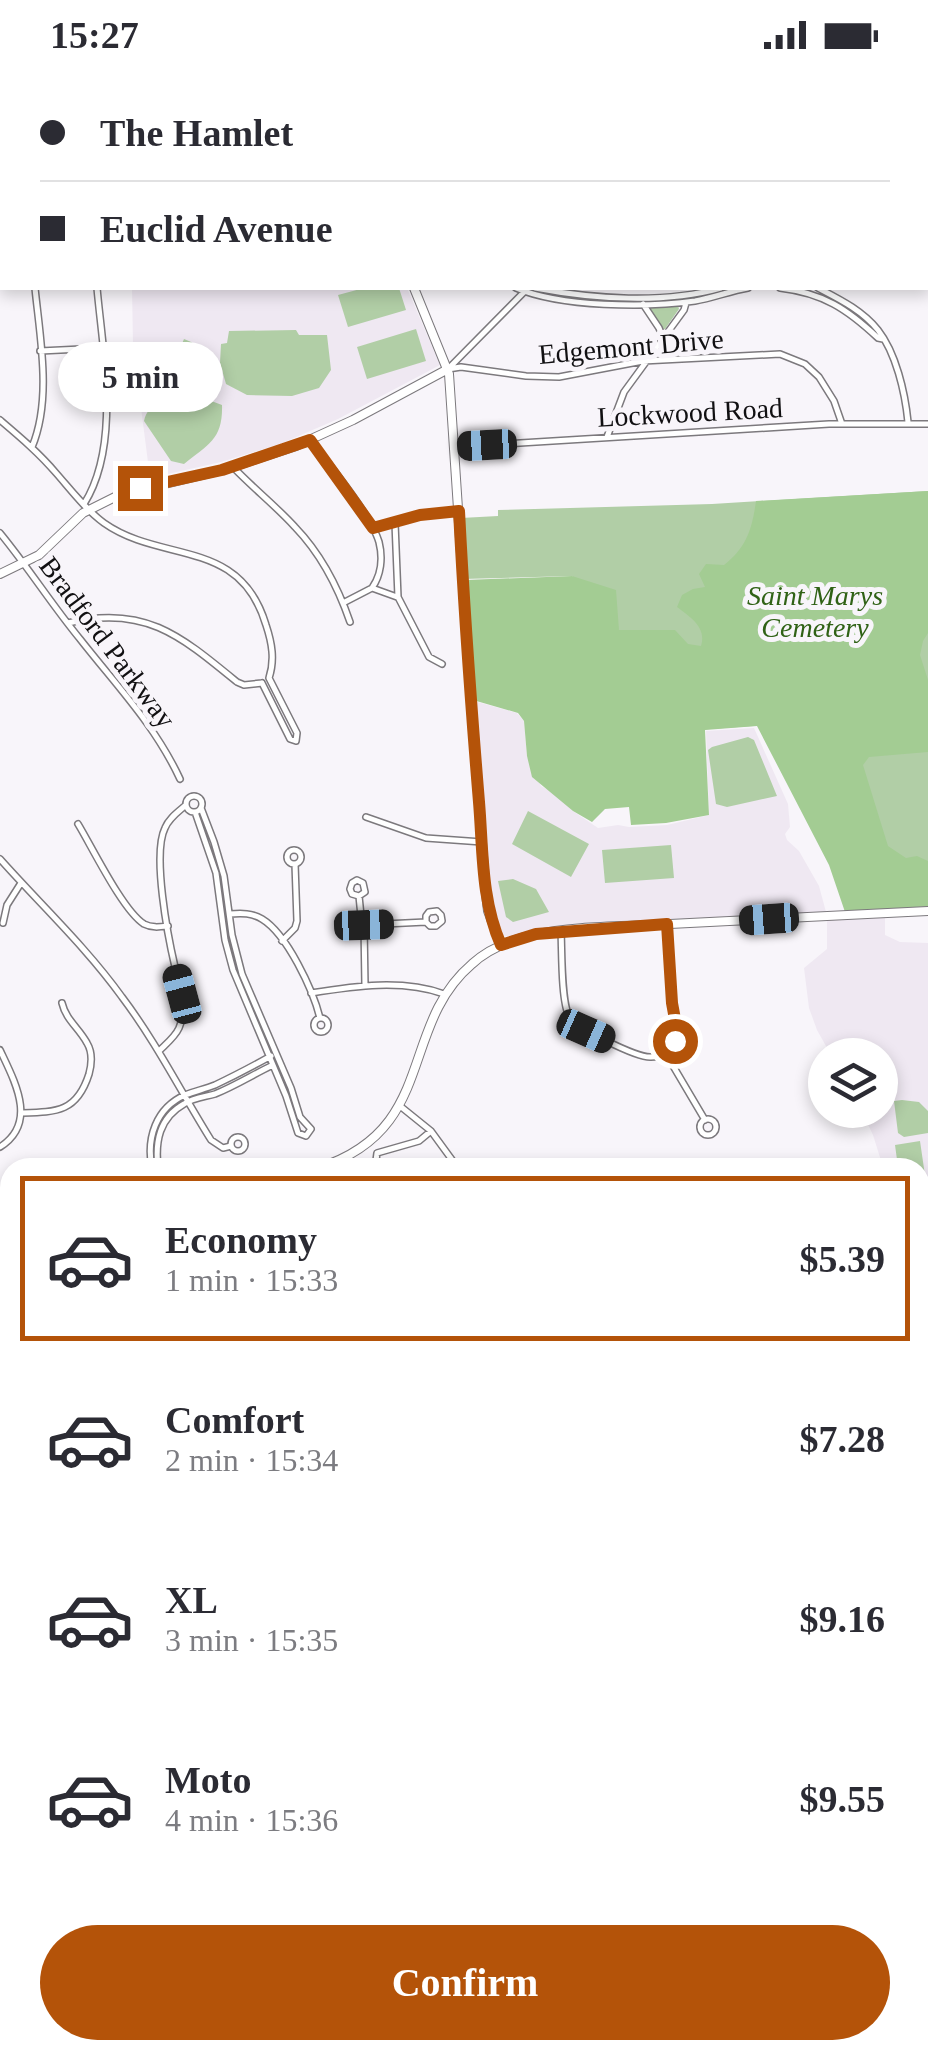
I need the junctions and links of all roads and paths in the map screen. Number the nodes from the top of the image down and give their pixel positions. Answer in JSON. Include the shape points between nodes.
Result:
{"nodes":[{"id":1,"x":35,"y":290,"type":"edge"},
{"id":2,"x":97,"y":290,"type":"edge"},
{"id":3,"x":415,"y":290,"type":"edge"},
{"id":4,"x":529,"y":290,"type":"edge"},
{"id":5,"x":533,"y":290,"type":"edge"},
{"id":6,"x":538,"y":290,"type":"edge"},
{"id":7,"x":714,"y":290,"type":"edge"},
{"id":8,"x":736,"y":290,"type":"edge"},
{"id":9,"x":809,"y":290,"type":"edge"},
{"id":10,"x":821,"y":290,"type":"edge"},
{"id":11,"x":687,"y":298,"type":"junction"},
{"id":12,"x":641,"y":300,"type":"junction"},
{"id":13,"x":664,"y":338,"type":"junction"},
{"id":14,"x":883,"y":339,"type":"junction"},
{"id":15,"x":102,"y":348,"type":"junction"},
{"id":16,"x":40,"y":351,"type":"junction"},
{"id":17,"x":670,"y":359,"type":"junction"},
{"id":18,"x":647,"y":360,"type":"junction"},
{"id":19,"x":448,"y":369,"type":"junction"},
{"id":20,"x":0,"y":420,"type":"edge"},
{"id":21,"x":908,"y":423,"type":"junction"},
{"id":22,"x":842,"y":424,"type":"junction"},
{"id":23,"x":928,"y":424,"type":"edge"},
{"id":24,"x":607,"y":437,"type":"junction"},
{"id":25,"x":310,"y":440,"type":"junction"},
{"id":26,"x":32,"y":447,"type":"junction"},
{"id":27,"x":455,"y":447,"type":"junction"},
{"id":28,"x":233,"y":466,"type":"junction"},
{"id":29,"x":86,"y":507,"type":"junction"},
{"id":30,"x":459,"y":511,"type":"junction"},
{"id":31,"x":395,"y":523,"type":"junction"},
{"id":32,"x":373,"y":528,"type":"junction"},
{"id":33,"x":0,"y":532,"type":"edge"},
{"id":34,"x":24,"y":564,"type":"junction"},
{"id":35,"x":0,"y":574,"type":"edge"},
{"id":36,"x":372,"y":588,"type":"junction"},
{"id":37,"x":398,"y":597,"type":"junction"},
{"id":38,"x":343,"y":603,"type":"junction"},
{"id":39,"x":350,"y":622,"type":"dead end"},
{"id":40,"x":68,"y":623,"type":"junction"},
{"id":41,"x":442,"y":664,"type":"dead end"},
{"id":42,"x":269,"y":678,"type":"junction"},
{"id":43,"x":262,"y":683,"type":"junction"},
{"id":44,"x":180,"y":779,"type":"dead end"},
{"id":45,"x":186,"y":805,"type":"junction"},
{"id":46,"x":198,"y":810,"type":"junction"},
{"id":47,"x":366,"y":817,"type":"dead end"},
{"id":48,"x":78,"y":824,"type":"dead end"},
{"id":49,"x":482,"y":842,"type":"junction"},
{"id":50,"x":0,"y":860,"type":"edge"},
{"id":51,"x":295,"y":864,"type":"dead end"},
{"id":52,"x":22,"y":882,"type":"junction"},
{"id":53,"x":359,"y":896,"type":"dead end"},
{"id":54,"x":928,"y":911,"type":"edge"},
{"id":55,"x":226,"y":914,"type":"junction"},
{"id":56,"x":426,"y":922,"type":"dead end"},
{"id":57,"x":3,"y":923,"type":"dead end"},
{"id":58,"x":667,"y":924,"type":"junction"},
{"id":59,"x":364,"y":925,"type":"junction"},
{"id":60,"x":168,"y":926,"type":"junction"},
{"id":61,"x":561,"y":931,"type":"junction"},
{"id":62,"x":282,"y":940,"type":"junction"},
{"id":63,"x":501,"y":945,"type":"junction"},
{"id":64,"x":364,"y":986,"type":"junction"},
{"id":65,"x":311,"y":993,"type":"junction"},
{"id":66,"x":444,"y":994,"type":"junction"},
{"id":67,"x":62,"y":1003,"type":"dead end"},
{"id":68,"x":320,"y":1018,"type":"dead end"},
{"id":69,"x":0,"y":1050,"type":"edge"},
{"id":70,"x":159,"y":1051,"type":"junction"},
{"id":71,"x":666,"y":1053,"type":"junction"},
{"id":72,"x":273,"y":1055,"type":"junction"},
{"id":73,"x":276,"y":1063,"type":"junction"},
{"id":74,"x":187,"y":1098,"type":"junction"},
{"id":75,"x":400,"y":1106,"type":"junction"},
{"id":76,"x":21,"y":1113,"type":"junction"},
{"id":77,"x":705,"y":1120,"type":"dead end"},
{"id":78,"x":432,"y":1131,"type":"junction"},
{"id":79,"x":231,"y":1146,"type":"dead end"},
{"id":80,"x":0,"y":1147,"type":"edge"},
{"id":81,"x":156,"y":1158,"type":"edge"},
{"id":82,"x":340,"y":1158,"type":"edge"},
{"id":83,"x":376,"y":1158,"type":"edge"},
{"id":84,"x":451,"y":1158,"type":"edge"}],
"edges":[{"from":1,"to":16,"type":"street"},
{"from":2,"to":15,"type":"street"},
{"from":3,"to":19,"type":"street"},
{"from":4,"to":19,"type":"street"},
{"from":5,"to":12,"type":"street","via":[[579,302]]},
{"from":6,"to":12,"type":"street"},
{"from":7,"to":11,"type":"street"},
{"from":8,"to":11,"type":"street"},
{"from":9,"to":14,"type":"street"},
{"from":10,"to":14,"type":"street","via":[[861,313]]},
{"from":11,"to":12,"type":"street"},
{"from":11,"to":13,"type":"street"},
{"from":12,"to":13,"type":"street"},
{"from":13,"to":17,"type":"street"},
{"from":13,"to":18,"type":"street"},
{"from":14,"to":21,"type":"street"},
{"from":15,"to":16,"type":"street"},
{"from":15,"to":29,"type":"street","via":[[105,449]]},
{"from":16,"to":26,"type":"street","via":[[41,414]]},
{"from":17,"to":18,"type":"street","name":"Edgemont Drive"},
{"from":17,"to":22,"type":"street","name":"Edgemont Drive","via":[[794,358],[826,386]]},
{"from":18,"to":19,"type":"street","name":"Edgemont Drive","via":[[559,377]]},
{"from":18,"to":24,"type":"street","via":[[624,392]]},
{"from":19,"to":25,"type":"street"},
{"from":19,"to":27,"type":"street"},
{"from":20,"to":26,"type":"street"},
{"from":21,"to":22,"type":"street","name":"Lockwood Road"},
{"from":21,"to":23,"type":"street","name":"Lockwood Road"},
{"from":22,"to":24,"type":"street","name":"Lockwood Road"},
{"from":24,"to":27,"type":"street","name":"Lockwood Road"},
{"from":25,"to":28,"type":"street"},
{"from":25,"to":32,"type":"street"},
{"from":26,"to":29,"type":"street"},
{"from":27,"to":30,"type":"street"},
{"from":28,"to":29,"type":"street"},
{"from":28,"to":38,"type":"street","via":[[312,547]]},
{"from":29,"to":34,"type":"street"},
{"from":29,"to":42,"type":"street","via":[[126,535],[207,559],[236,577],[264,616],[272,648]]},
{"from":30,"to":31,"type":"street"},
{"from":30,"to":49,"type":"street"},
{"from":31,"to":32,"type":"street"},
{"from":31,"to":37,"type":"street"},
{"from":32,"to":36,"type":"street","via":[[381,554]]},
{"from":33,"to":34,"type":"street","name":"Bradford Parkway"},
{"from":34,"to":35,"type":"street"},
{"from":34,"to":40,"type":"street","name":"Bradford Parkway"},
{"from":36,"to":37,"type":"street"},
{"from":36,"to":38,"type":"street"},
{"from":37,"to":41,"type":"street","via":[[429,657]]},
{"from":38,"to":39,"type":"street"},
{"from":40,"to":43,"type":"street","via":[[103,618],[154,624],[237,682]]},
{"from":40,"to":44,"type":"street","name":"Bradford Parkway","via":[[136,706]]},
{"from":42,"to":43,"type":"street"},
{"from":42,"to":43,"type":"street","via":[[296,740]]},
{"from":45,"to":46,"type":"street"},
{"from":45,"to":46,"type":"street","via":[[195,796]]},
{"from":45,"to":60,"type":"street","via":[[161,838]]},
{"from":46,"to":55,"type":"street"},
{"from":47,"to":49,"type":"street","via":[[426,838]]},
{"from":48,"to":60,"type":"street","via":[[135,915],[148,926]]},
{"from":49,"to":63,"type":"street","via":[[488,911]]},
{"from":50,"to":52,"type":"street"},
{"from":51,"to":62,"type":"street","via":[[297,921]]},
{"from":52,"to":57,"type":"street"},
{"from":52,"to":70,"type":"street","via":[[104,973]]},
{"from":53,"to":59,"type":"street"},
{"from":54,"to":58,"type":"street"},
{"from":55,"to":62,"type":"street","via":[[259,918]]},
{"from":55,"to":72,"type":"street","via":[[233,970]]},
{"from":56,"to":59,"type":"street"},
{"from":58,"to":61,"type":"street"},
{"from":58,"to":71,"type":"street","via":[[677,1030]]},
{"from":59,"to":64,"type":"street"},
{"from":60,"to":70,"type":"street","via":[[183,1012]]},
{"from":61,"to":63,"type":"street"},
{"from":61,"to":71,"type":"street","via":[[572,1020],[644,1056]]},
{"from":62,"to":65,"type":"street"},
{"from":63,"to":66,"type":"street"},
{"from":64,"to":65,"type":"street"},
{"from":64,"to":66,"type":"street"},
{"from":65,"to":68,"type":"street"},
{"from":66,"to":75,"type":"street"},
{"from":67,"to":76,"type":"street","via":[[90,1047],[88,1078],[66,1108]]},
{"from":69,"to":76,"type":"street"},
{"from":70,"to":74,"type":"street"},
{"from":71,"to":77,"type":"street"},
{"from":72,"to":73,"type":"street"},
{"from":72,"to":74,"type":"street"},
{"from":73,"to":73,"type":"street","via":[[299,1135],[308,1135],[311,1129]]},
{"from":73,"to":74,"type":"street","via":[[216,1093]]},
{"from":74,"to":79,"type":"street","via":[[211,1140]]},
{"from":74,"to":81,"type":"street","via":[[159,1132]]},
{"from":75,"to":78,"type":"street"},
{"from":75,"to":82,"type":"street","via":[[368,1142]]},
{"from":76,"to":80,"type":"street","via":[[16,1134]]},
{"from":78,"to":83,"type":"street"},
{"from":78,"to":84,"type":"street"}]}
